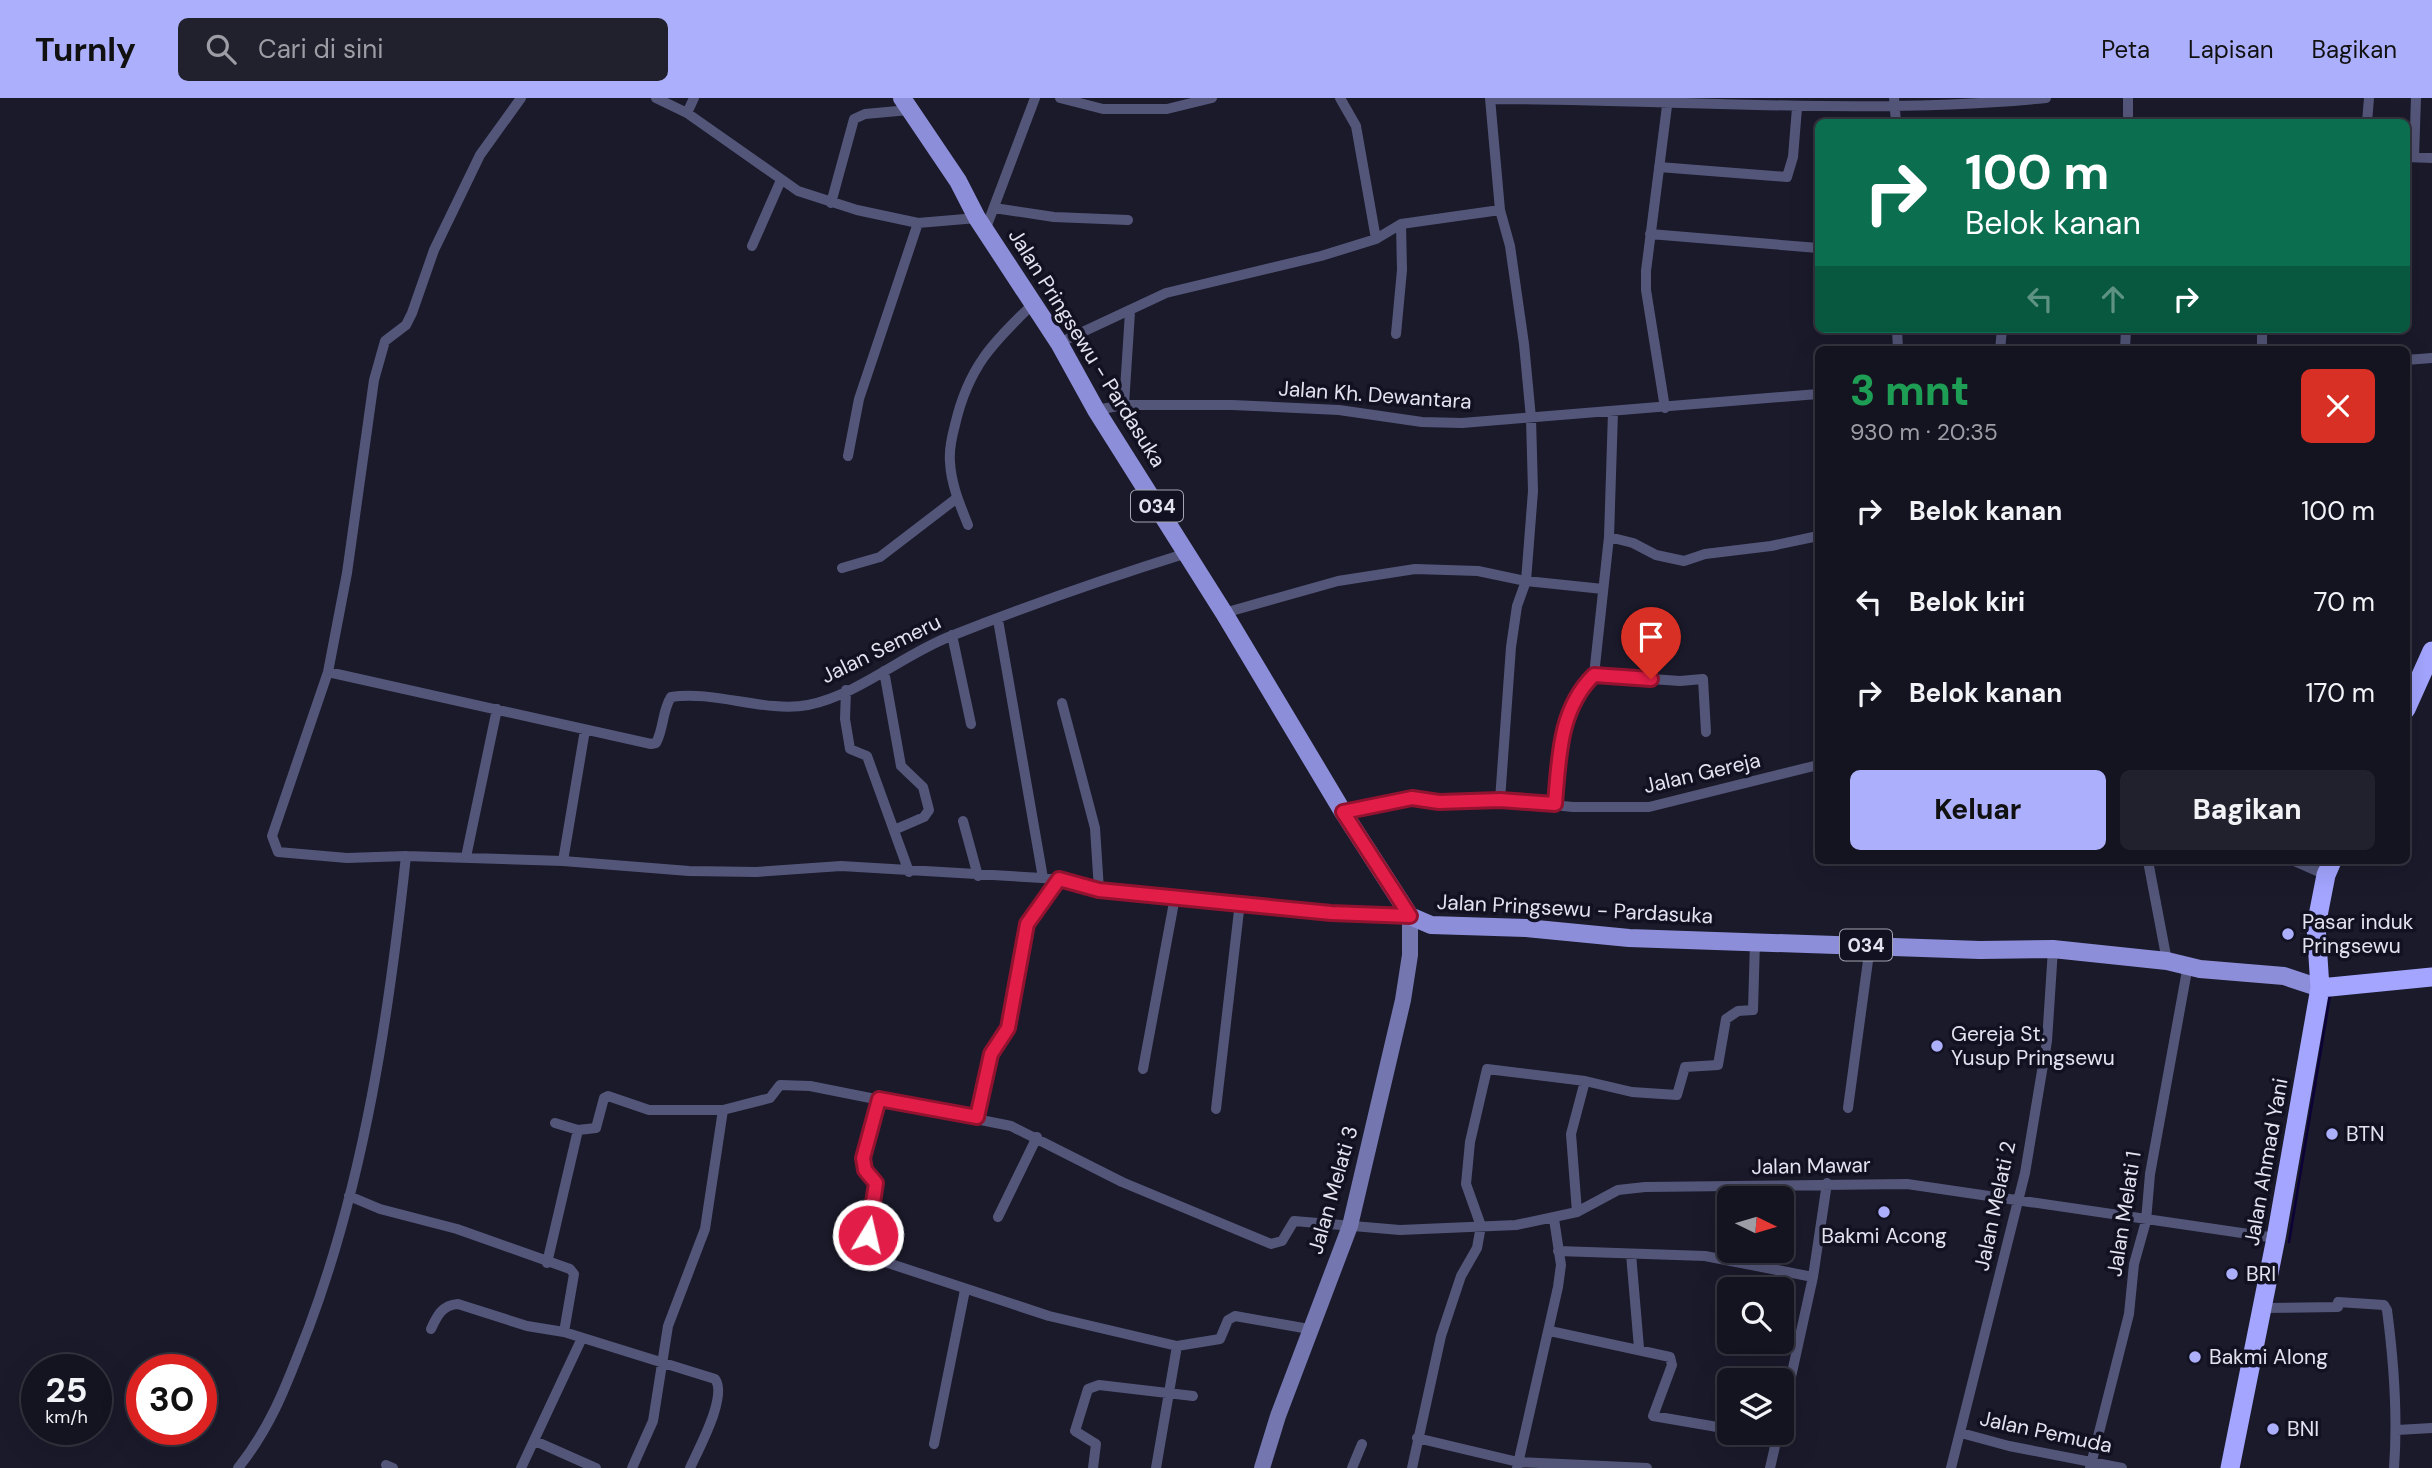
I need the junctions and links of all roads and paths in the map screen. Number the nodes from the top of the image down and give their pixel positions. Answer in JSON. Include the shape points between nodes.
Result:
{"nodes":[{"id":1,"x":521,"y":98,"type":"edge"},
{"id":2,"x":656,"y":98,"type":"edge"},
{"id":3,"x":694,"y":98,"type":"edge"},
{"id":4,"x":1035,"y":98,"type":"edge"},
{"id":5,"x":1060,"y":98,"type":"edge"},
{"id":6,"x":1212,"y":98,"type":"edge"},
{"id":7,"x":1339,"y":98,"type":"edge"},
{"id":8,"x":1490,"y":98,"type":"edge"},
{"id":9,"x":2046,"y":98,"type":"edge"},
{"id":10,"x":2128,"y":98,"type":"edge"},
{"id":11,"x":2369,"y":98,"type":"edge"},
{"id":12,"x":2416,"y":98,"type":"edge"},
{"id":13,"x":1668,"y":100,"type":"edge"},
{"id":14,"x":1895,"y":102,"type":"edge"},
{"id":15,"x":906,"y":104,"type":"edge"},
{"id":16,"x":1797,"y":108,"type":"junction"},
{"id":17,"x":687,"y":113,"type":"junction"},
{"id":18,"x":2127,"y":119,"type":"edge"},
{"id":19,"x":2367,"y":119,"type":"edge"},
{"id":20,"x":2410,"y":157,"type":"edge"},
{"id":21,"x":2432,"y":159,"type":"edge"},
{"id":22,"x":1659,"y":166,"type":"junction"},
{"id":23,"x":781,"y":180,"type":"junction"},
{"id":24,"x":831,"y":203,"type":"junction"},
{"id":25,"x":994,"y":208,"type":"junction"},
{"id":26,"x":1500,"y":210,"type":"junction"},
{"id":27,"x":1128,"y":220,"type":"dead end"},
{"id":28,"x":918,"y":223,"type":"junction"},
{"id":29,"x":982,"y":223,"type":"junction"},
{"id":30,"x":1401,"y":224,"type":"junction"},
{"id":31,"x":1650,"y":234,"type":"junction"},
{"id":32,"x":1376,"y":239,"type":"junction"},
{"id":33,"x":752,"y":246,"type":"dead end"},
{"id":34,"x":1815,"y":247,"type":"edge"},
{"id":35,"x":1033,"y":304,"type":"junction"},
{"id":36,"x":1130,"y":312,"type":"junction"},
{"id":37,"x":1396,"y":334,"type":"dead end"},
{"id":38,"x":1059,"y":343,"type":"junction"},
{"id":39,"x":2432,"y":358,"type":"edge"},
{"id":40,"x":2410,"y":360,"type":"edge"},
{"id":41,"x":1815,"y":394,"type":"edge"},
{"id":42,"x":1124,"y":405,"type":"junction"},
{"id":43,"x":1665,"y":408,"type":"junction"},
{"id":44,"x":1096,"y":410,"type":"junction"},
{"id":45,"x":1613,"y":412,"type":"junction"},
{"id":46,"x":1531,"y":418,"type":"junction"},
{"id":47,"x":848,"y":456,"type":"dead end"},
{"id":48,"x":957,"y":498,"type":"junction"},
{"id":49,"x":968,"y":525,"type":"dead end"},
{"id":50,"x":1609,"y":537,"type":"junction"},
{"id":51,"x":1815,"y":537,"type":"edge"},
{"id":52,"x":1187,"y":553,"type":"junction"},
{"id":53,"x":842,"y":568,"type":"dead end"},
{"id":54,"x":1526,"y":581,"type":"junction"},
{"id":55,"x":1603,"y":589,"type":"junction"},
{"id":56,"x":1224,"y":613,"type":"junction"},
{"id":57,"x":998,"y":620,"type":"junction"},
{"id":58,"x":952,"y":635,"type":"junction"},
{"id":59,"x":2432,"y":652,"type":"edge"},
{"id":60,"x":884,"y":671,"type":"junction"},
{"id":61,"x":328,"y":672,"type":"junction"},
{"id":62,"x":1594,"y":675,"type":"junction"},
{"id":63,"x":846,"y":690,"type":"junction"},
{"id":64,"x":2410,"y":700,"type":"edge"},
{"id":65,"x":1062,"y":703,"type":"dead end"},
{"id":66,"x":497,"y":709,"type":"junction"},
{"id":67,"x":971,"y":724,"type":"dead end"},
{"id":68,"x":585,"y":730,"type":"junction"},
{"id":69,"x":1706,"y":732,"type":"dead end"},
{"id":70,"x":1815,"y":766,"type":"edge"},
{"id":71,"x":1500,"y":800,"type":"junction"},
{"id":72,"x":1555,"y":804,"type":"junction"},
{"id":73,"x":1343,"y":812,"type":"junction"},
{"id":74,"x":963,"y":821,"type":"dead end"},
{"id":75,"x":894,"y":830,"type":"junction"},
{"id":76,"x":406,"y":856,"type":"junction"},
{"id":77,"x":466,"y":857,"type":"junction"},
{"id":78,"x":563,"y":861,"type":"junction"},
{"id":79,"x":2149,"y":864,"type":"edge"},
{"id":80,"x":2309,"y":864,"type":"edge"},
{"id":81,"x":2329,"y":868,"type":"edge"},
{"id":82,"x":909,"y":872,"type":"junction"},
{"id":83,"x":978,"y":876,"type":"junction"},
{"id":84,"x":1043,"y":878,"type":"junction"},
{"id":85,"x":1059,"y":879,"type":"junction"},
{"id":86,"x":1099,"y":890,"type":"junction"},
{"id":87,"x":1175,"y":897,"type":"junction"},
{"id":88,"x":1240,"y":902,"type":"junction"},
{"id":89,"x":1410,"y":916,"type":"junction"},
{"id":90,"x":1755,"y":941,"type":"junction"},
{"id":91,"x":1870,"y":946,"type":"junction"},
{"id":92,"x":2053,"y":948,"type":"junction"},
{"id":93,"x":2167,"y":961,"type":"junction"},
{"id":94,"x":2188,"y":965,"type":"junction"},
{"id":95,"x":2432,"y":979,"type":"edge"},
{"id":96,"x":2319,"y":988,"type":"junction"},
{"id":97,"x":1143,"y":1069,"type":"dead end"},
{"id":98,"x":1584,"y":1081,"type":"junction"},
{"id":99,"x":879,"y":1099,"type":"junction"},
{"id":100,"x":1848,"y":1108,"type":"dead end"},
{"id":101,"x":1216,"y":1109,"type":"dead end"},
{"id":102,"x":723,"y":1110,"type":"junction"},
{"id":103,"x":977,"y":1117,"type":"junction"},
{"id":104,"x":555,"y":1123,"type":"dead end"},
{"id":105,"x":578,"y":1130,"type":"junction"},
{"id":106,"x":1037,"y":1137,"type":"junction"},
{"id":107,"x":1827,"y":1183,"type":"junction"},
{"id":108,"x":349,"y":1196,"type":"junction"},
{"id":109,"x":2017,"y":1200,"type":"junction"},
{"id":110,"x":1577,"y":1212,"type":"junction"},
{"id":111,"x":998,"y":1217,"type":"dead end"},
{"id":112,"x":1554,"y":1219,"type":"junction"},
{"id":113,"x":2146,"y":1221,"type":"junction"},
{"id":114,"x":1349,"y":1226,"type":"junction"},
{"id":115,"x":1481,"y":1226,"type":"junction"},
{"id":116,"x":2276,"y":1238,"type":"junction"},
{"id":117,"x":1558,"y":1251,"type":"junction"},
{"id":118,"x":1631,"y":1254,"type":"junction"},
{"id":119,"x":547,"y":1263,"type":"junction"},
{"id":120,"x":1813,"y":1277,"type":"junction"},
{"id":121,"x":965,"y":1290,"type":"junction"},
{"id":122,"x":2260,"y":1308,"type":"junction"},
{"id":123,"x":432,"y":1329,"type":"dead end"},
{"id":124,"x":1310,"y":1329,"type":"junction"},
{"id":125,"x":1550,"y":1331,"type":"junction"},
{"id":126,"x":564,"y":1332,"type":"junction"},
{"id":127,"x":582,"y":1338,"type":"junction"},
{"id":128,"x":1177,"y":1346,"type":"junction"},
{"id":129,"x":1639,"y":1348,"type":"junction"},
{"id":130,"x":660,"y":1362,"type":"junction"},
{"id":131,"x":1793,"y":1368,"type":"edge"},
{"id":132,"x":1168,"y":1391,"type":"junction"},
{"id":133,"x":1193,"y":1396,"type":"dead end"},
{"id":134,"x":1717,"y":1427,"type":"edge"},
{"id":135,"x":2432,"y":1428,"type":"edge"},
{"id":136,"x":2397,"y":1430,"type":"junction"},
{"id":137,"x":1961,"y":1433,"type":"junction"},
{"id":138,"x":1418,"y":1438,"type":"junction"},
{"id":139,"x":535,"y":1441,"type":"junction"},
{"id":140,"x":934,"y":1444,"type":"dead end"},
{"id":141,"x":1362,"y":1444,"type":"dead end"},
{"id":142,"x":1776,"y":1445,"type":"edge"},
{"id":143,"x":1518,"y":1465,"type":"edge"},
{"id":144,"x":2091,"y":1466,"type":"edge"},
{"id":145,"x":238,"y":1468,"type":"edge"},
{"id":146,"x":521,"y":1468,"type":"edge"},
{"id":147,"x":596,"y":1468,"type":"edge"},
{"id":148,"x":632,"y":1468,"type":"edge"},
{"id":149,"x":690,"y":1468,"type":"edge"},
{"id":150,"x":1093,"y":1468,"type":"edge"},
{"id":151,"x":1156,"y":1468,"type":"edge"},
{"id":152,"x":1262,"y":1468,"type":"edge"},
{"id":153,"x":1352,"y":1468,"type":"edge"},
{"id":154,"x":1412,"y":1468,"type":"edge"},
{"id":155,"x":1644,"y":1468,"type":"edge"},
{"id":156,"x":1770,"y":1468,"type":"edge"},
{"id":157,"x":1951,"y":1468,"type":"edge"},
{"id":158,"x":2122,"y":1468,"type":"edge"},
{"id":159,"x":2230,"y":1468,"type":"edge"},
{"id":160,"x":2394,"y":1468,"type":"edge"}],
"edges":[{"from":1,"to":61,"type":"street","via":[[480,155],[434,250],[405,325],[385,341],[374,380]]},
{"from":2,"to":17,"type":"street"},
{"from":3,"to":17,"type":"street"},
{"from":4,"to":25,"type":"street"},
{"from":5,"to":6,"type":"street","via":[[1103,109],[1167,109]]},
{"from":7,"to":32,"type":"street","via":[[1356,126]]},
{"from":8,"to":13,"type":"street"},
{"from":8,"to":26,"type":"street"},
{"from":9,"to":14,"type":"street"},
{"from":10,"to":18,"type":"street"},
{"from":11,"to":19,"type":"street"},
{"from":12,"to":20,"type":"street"},
{"from":13,"to":16,"type":"street"},
{"from":13,"to":22,"type":"street"},
{"from":14,"to":16,"type":"street"},
{"from":15,"to":24,"type":"street","via":[[854,119]]},
{"from":15,"to":29,"type":"main road","name":"Jalan Pringsewu - Pardasuka","number":"034"},
{"from":16,"to":22,"type":"street","via":[[1787,177]]},
{"from":17,"to":23,"type":"street"},
{"from":20,"to":21,"type":"street"},
{"from":22,"to":31,"type":"street"},
{"from":23,"to":24,"type":"street"},
{"from":23,"to":33,"type":"street"},
{"from":24,"to":28,"type":"street"},
{"from":25,"to":27,"type":"street","via":[[1054,217]]},
{"from":25,"to":29,"type":"street"},
{"from":26,"to":30,"type":"street"},
{"from":26,"to":46,"type":"street","via":[[1510,246]]},
{"from":28,"to":29,"type":"street"},
{"from":28,"to":47,"type":"street","via":[[859,399]]},
{"from":29,"to":35,"type":"main road","name":"Jalan Pringsewu - Pardasuka","number":"034"},
{"from":30,"to":32,"type":"street"},
{"from":30,"to":37,"type":"street"},
{"from":31,"to":34,"type":"street"},
{"from":31,"to":43,"type":"street","via":[[1646,290]]},
{"from":32,"to":36,"type":"street","via":[[1166,293]]},
{"from":35,"to":38,"type":"main road","name":"Jalan Pringsewu - Pardasuka","number":"034"},
{"from":35,"to":48,"type":"street","via":[[976,365],[961,401],[949,461]]},
{"from":36,"to":38,"type":"street"},
{"from":36,"to":42,"type":"street"},
{"from":38,"to":44,"type":"main road","name":"Jalan Pringsewu - Pardasuka","number":"034"},
{"from":39,"to":40,"type":"street"},
{"from":41,"to":43,"type":"street","name":"Jalan Kh. Dewantara"},
{"from":42,"to":44,"type":"street","name":"Jalan Kh. Dewantara"},
{"from":42,"to":46,"type":"street","name":"Jalan Kh. Dewantara","via":[[1339,410],[1441,423]]},
{"from":43,"to":45,"type":"street","name":"Jalan Kh. Dewantara"},
{"from":44,"to":52,"type":"main road","name":"Jalan Pringsewu - Pardasuka","number":"034"},
{"from":45,"to":46,"type":"street","name":"Jalan Kh. Dewantara"},
{"from":45,"to":50,"type":"street"},
{"from":46,"to":54,"type":"street","via":[[1533,491]]},
{"from":48,"to":49,"type":"street"},
{"from":48,"to":53,"type":"street","via":[[880,557]]},
{"from":50,"to":51,"type":"street","via":[[1684,561]]},
{"from":50,"to":55,"type":"street"},
{"from":52,"to":56,"type":"main road","name":"Jalan Pringsewu - Pardasuka","number":"034"},
{"from":52,"to":57,"type":"street","name":"Jalan Semeru","via":[[1071,589]]},
{"from":54,"to":55,"type":"street"},
{"from":54,"to":56,"type":"street","via":[[1478,572],[1415,569],[1338,581]]},
{"from":54,"to":71,"type":"street","via":[[1511,647]]},
{"from":55,"to":62,"type":"street"},
{"from":56,"to":73,"type":"main road","name":"Jalan Pringsewu - Pardasuka","number":"034"},
{"from":57,"to":58,"type":"street","name":"Jalan Semeru"},
{"from":57,"to":84,"type":"street"},
{"from":58,"to":60,"type":"street","name":"Jalan Semeru"},
{"from":58,"to":67,"type":"street"},
{"from":59,"to":64,"type":"highway"},
{"from":60,"to":63,"type":"street","name":"Jalan Semeru"},
{"from":60,"to":75,"type":"street","via":[[901,766],[923,787],[928,800],[927,814]]},
{"from":61,"to":66,"type":"street","name":"Jalan Semeru"},
{"from":61,"to":76,"type":"street","via":[[272,835],[274,847],[278,852],[347,858]]},
{"from":62,"to":69,"type":"street","via":[[1703,679]]},
{"from":62,"to":72,"type":"street","via":[[1564,726]]},
{"from":63,"to":68,"type":"street","name":"Jalan Semeru","via":[[811,704],[782,708],[758,702],[671,697],[659,736],[651,744]]},
{"from":63,"to":75,"type":"street","via":[[850,749],[867,756]]},
{"from":65,"to":86,"type":"street","via":[[1095,828]]},
{"from":66,"to":68,"type":"street","name":"Jalan Semeru"},
{"from":66,"to":77,"type":"street"},
{"from":68,"to":78,"type":"street"},
{"from":70,"to":72,"type":"street","name":"Jalan Gereja","via":[[1649,807]]},
{"from":71,"to":72,"type":"street","name":"Jalan Gereja"},
{"from":71,"to":73,"type":"street","name":"Jalan Gereja","via":[[1412,798]]},
{"from":73,"to":89,"type":"main road","name":"Jalan Pringsewu - Pardasuka","number":"034"},
{"from":74,"to":83,"type":"street"},
{"from":75,"to":82,"type":"street"},
{"from":76,"to":77,"type":"street"},
{"from":76,"to":108,"type":"street","via":[[393,975]]},
{"from":77,"to":78,"type":"street"},
{"from":78,"to":82,"type":"street","via":[[689,871],[841,866]]},
{"from":79,"to":93,"type":"street"},
{"from":80,"to":81,"type":"street"},
{"from":81,"to":96,"type":"highway","name":"Jalan Ahmad Yani","via":[[2316,926]]},
{"from":82,"to":83,"type":"street"},
{"from":83,"to":84,"type":"street"},
{"from":84,"to":85,"type":"street"},
{"from":85,"to":86,"type":"street"},
{"from":85,"to":103,"type":"street","via":[[1027,924],[1008,1028],[991,1054]]},
{"from":86,"to":87,"type":"street"},
{"from":87,"to":88,"type":"street"},
{"from":87,"to":97,"type":"street"},
{"from":88,"to":89,"type":"street"},
{"from":88,"to":101,"type":"street"},
{"from":89,"to":90,"type":"main road","name":"Jalan Pringsewu - Pardasuka","number":"034","via":[[1431,925]]},
{"from":89,"to":114,"type":"street","name":"Jalan Melati 3","via":[[1403,1000]]},
{"from":90,"to":91,"type":"main road","name":"Jalan Pringsewu - Pardasuka","number":"034"},
{"from":90,"to":98,"type":"street","via":[[1753,1010],[1738,1011],[1726,1019],[1718,1065],[1685,1067],[1677,1096]]},
{"from":91,"to":92,"type":"main road","name":"Jalan Pringsewu - Pardasuka","number":"034"},
{"from":91,"to":100,"type":"street"},
{"from":92,"to":93,"type":"main road","name":"Jalan Pringsewu - Pardasuka","number":"034"},
{"from":92,"to":109,"type":"street","name":"Jalan Melati 2","via":[[2047,1041]]},
{"from":93,"to":94,"type":"main road","name":"Jalan Pringsewu - Pardasuka","number":"034"},
{"from":94,"to":96,"type":"main road","name":"Jalan Pringsewu - Pardasuka","number":"034","via":[[2284,976]]},
{"from":94,"to":113,"type":"street","name":"Jalan Melati 1","via":[[2150,1174]]},
{"from":95,"to":96,"type":"highway"},
{"from":96,"to":116,"type":"highway","name":"Jalan Ahmad Yani"},
{"from":98,"to":110,"type":"street","via":[[1571,1134]]},
{"from":98,"to":115,"type":"street","via":[[1487,1069],[1470,1142],[1466,1184]]},
{"from":99,"to":102,"type":"street","via":[[789,1083],[780,1085],[770,1098]]},
{"from":99,"to":103,"type":"street"},
{"from":99,"to":121,"type":"street","via":[[863,1158],[865,1170],[876,1183],[868,1235],[874,1255]]},
{"from":102,"to":105,"type":"street","via":[[649,1110],[608,1096],[596,1128]]},
{"from":102,"to":130,"type":"street","via":[[705,1229],[677,1299]]},
{"from":103,"to":106,"type":"street"},
{"from":104,"to":105,"type":"street"},
{"from":105,"to":119,"type":"street"},
{"from":106,"to":111,"type":"street"},
{"from":106,"to":114,"type":"street","name":"Jalan Mawar","via":[[1122,1182],[1271,1244],[1282,1241],[1294,1221]]},
{"from":107,"to":109,"type":"street","name":"Jalan Mawar","via":[[1907,1184]]},
{"from":107,"to":110,"type":"street","name":"Jalan Mawar","via":[[1618,1190]]},
{"from":107,"to":120,"type":"street"},
{"from":108,"to":119,"type":"street"},
{"from":108,"to":145,"type":"street","via":[[328,1278],[276,1413]]},
{"from":109,"to":113,"type":"street","name":"Jalan Mawar"},
{"from":109,"to":137,"type":"street","name":"Jalan Melati 2"},
{"from":110,"to":112,"type":"street","name":"Jalan Mawar"},
{"from":112,"to":115,"type":"street","name":"Jalan Mawar"},
{"from":112,"to":117,"type":"street"},
{"from":113,"to":116,"type":"street","name":"Jalan Mawar"},
{"from":113,"to":144,"type":"street","name":"Jalan Melati 1","via":[[2134,1264],[2129,1314]]},
{"from":114,"to":115,"type":"street","name":"Jalan Mawar","via":[[1400,1230]]},
{"from":114,"to":124,"type":"street","name":"Jalan Melati 3"},
{"from":115,"to":138,"type":"street","via":[[1477,1248],[1461,1276],[1444,1325]]},
{"from":116,"to":122,"type":"highway","name":"Jalan Ahmad Yani"},
{"from":117,"to":118,"type":"street"},
{"from":117,"to":125,"type":"street"},
{"from":118,"to":120,"type":"street","via":[[1704,1256]]},
{"from":118,"to":129,"type":"street"},
{"from":119,"to":126,"type":"street","via":[[574,1274]]},
{"from":120,"to":131,"type":"street"},
{"from":121,"to":128,"type":"street","via":[[1049,1316]]},
{"from":121,"to":140,"type":"street"},
{"from":122,"to":136,"type":"street","via":[[2337,1307],[2338,1302],[2378,1303],[2387,1310]]},
{"from":122,"to":159,"type":"highway","name":"Jalan Ahmad Yani"},
{"from":123,"to":126,"type":"street","via":[[436,1315],[458,1304],[527,1326]]},
{"from":124,"to":128,"type":"street","via":[[1235,1316],[1228,1320],[1220,1339]]},
{"from":124,"to":152,"type":"street","name":"Jalan Melati 3"},
{"from":125,"to":129,"type":"street"},
{"from":125,"to":143,"type":"street"},
{"from":126,"to":127,"type":"street"},
{"from":127,"to":130,"type":"street"},
{"from":127,"to":139,"type":"street"},
{"from":128,"to":132,"type":"street"},
{"from":129,"to":134,"type":"street","via":[[1670,1357],[1672,1365],[1653,1416]]},
{"from":130,"to":148,"type":"street","via":[[653,1421]]},
{"from":130,"to":149,"type":"street","via":[[718,1382],[712,1422]]},
{"from":132,"to":133,"type":"street"},
{"from":132,"to":150,"type":"street","via":[[1149,1393],[1099,1385],[1087,1389],[1075,1432],[1096,1444]]},
{"from":132,"to":151,"type":"street"},
{"from":135,"to":136,"type":"street"},
{"from":136,"to":160,"type":"street"},
{"from":137,"to":144,"type":"street","name":"Jalan Pemuda"},
{"from":137,"to":157,"type":"street","name":"Jalan Melati 2"},
{"from":138,"to":143,"type":"street"},
{"from":138,"to":154,"type":"street"},
{"from":139,"to":146,"type":"street"},
{"from":139,"to":147,"type":"street"},
{"from":141,"to":153,"type":"street"},
{"from":142,"to":156,"type":"street"},
{"from":143,"to":155,"type":"street"},
{"from":144,"to":158,"type":"street","name":"Jalan Pemuda"}]}
